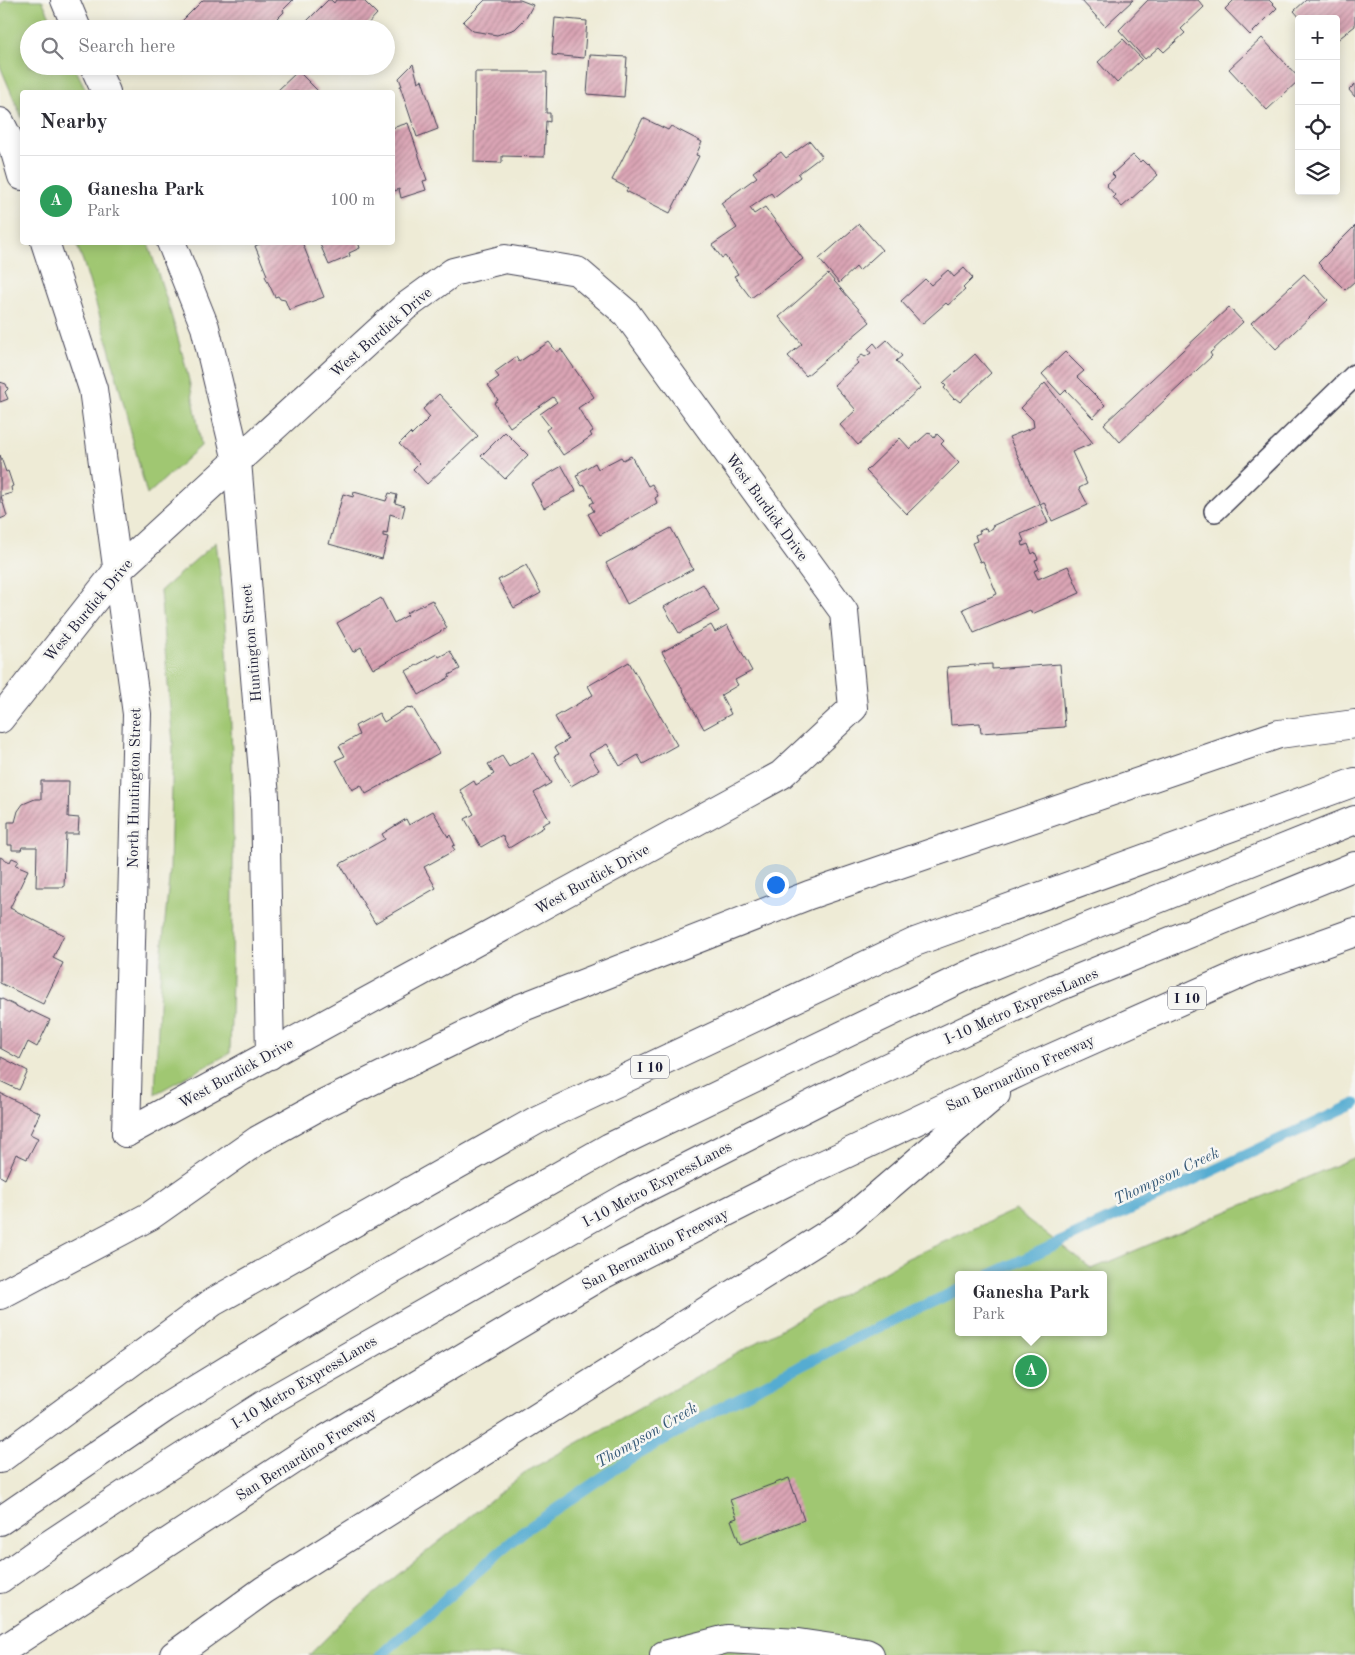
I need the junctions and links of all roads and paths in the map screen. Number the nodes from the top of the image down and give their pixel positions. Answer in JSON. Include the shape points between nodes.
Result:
{"nodes":[{"id":1,"x":65,"y":0,"type":"edge"},
{"id":2,"x":73,"y":20,"type":"edge"},
{"id":3,"x":98,"y":75,"type":"edge"},
{"id":4,"x":105,"y":90,"type":"edge"},
{"id":5,"x":0,"y":122,"type":"edge"},
{"id":6,"x":20,"y":169,"type":"edge"},
{"id":7,"x":45,"y":245,"type":"edge"},
{"id":8,"x":172,"y":245,"type":"edge"},
{"id":9,"x":1355,"y":375,"type":"edge"},
{"id":10,"x":237,"y":461,"type":"junction"},
{"id":11,"x":1215,"y":511,"type":"dead end"},
{"id":12,"x":117,"y":571,"type":"junction"},
{"id":13,"x":0,"y":720,"type":"edge"},
{"id":14,"x":1355,"y":724,"type":"edge"},
{"id":15,"x":1355,"y":782,"type":"edge"},
{"id":16,"x":1355,"y":820,"type":"edge"},
{"id":17,"x":1355,"y":866,"type":"edge"},
{"id":18,"x":1355,"y":932,"type":"edge"},
{"id":19,"x":270,"y":1055,"type":"junction"},
{"id":20,"x":1022,"y":1071,"type":"junction"},
{"id":21,"x":126,"y":1133,"type":"joint"},
{"id":22,"x":0,"y":1295,"type":"edge"},
{"id":23,"x":0,"y":1459,"type":"edge"},
{"id":24,"x":0,"y":1521,"type":"edge"},
{"id":25,"x":0,"y":1579,"type":"edge"},
{"id":26,"x":0,"y":1652,"type":"edge"},
{"id":27,"x":174,"y":1655,"type":"edge"},
{"id":28,"x":664,"y":1655,"type":"edge"},
{"id":29,"x":870,"y":1655,"type":"edge"}],
"edges":[{"from":1,"to":2,"type":"main road"},
{"from":3,"to":4,"type":"main road"},
{"from":5,"to":6,"type":"main road"},
{"from":7,"to":12,"type":"main road","name":"North Huntington Street","via":[[93,389]]},
{"from":8,"to":10,"type":"main road","name":"Huntington Street","via":[[204,327]]},
{"from":9,"to":11,"type":"lane"},
{"from":10,"to":12,"type":"main road","name":"West Burdick Drive"},
{"from":10,"to":19,"type":"main road","name":"Huntington Street","via":[[265,797]]},
{"from":10,"to":19,"type":"main road","name":"West Burdick Drive","via":[[405,307],[453,272],[505,259],[577,272],[626,313],[844,612],[853,708],[781,775]]},
{"from":12,"to":13,"type":"main road","name":"West Burdick Drive"},
{"from":12,"to":21,"type":"main road","name":"North Huntington Street","via":[[137,714]]},
{"from":14,"to":22,"type":"main road","via":[[1279,734],[809,895],[518,1009],[258,1140],[150,1216]]},
{"from":15,"to":23,"type":"main road","number":"I 10","via":[[915,942],[537,1120],[213,1302]]},
{"from":16,"to":24,"type":"main road","via":[[968,974],[610,1147],[378,1278],[165,1408]]},
{"from":17,"to":25,"type":"main road","name":"I-10 Metro ExpressLanes","via":[[1053,989],[856,1082],[626,1198],[268,1402]]},
{"from":18,"to":20,"type":"main road","name":"San Bernardino Freeway","number":"I 10","via":[[1254,968]]},
{"from":19,"to":21,"type":"main road","name":"West Burdick Drive"},
{"from":20,"to":26,"type":"main road","name":"San Bernardino Freeway","number":"I 10","via":[[786,1182],[600,1276],[321,1442]]},
{"from":20,"to":27,"type":"main road","via":[[848,1222],[264,1590]]},
{"from":28,"to":29,"type":"main road","via":[[727,1639],[798,1643]]}]}
